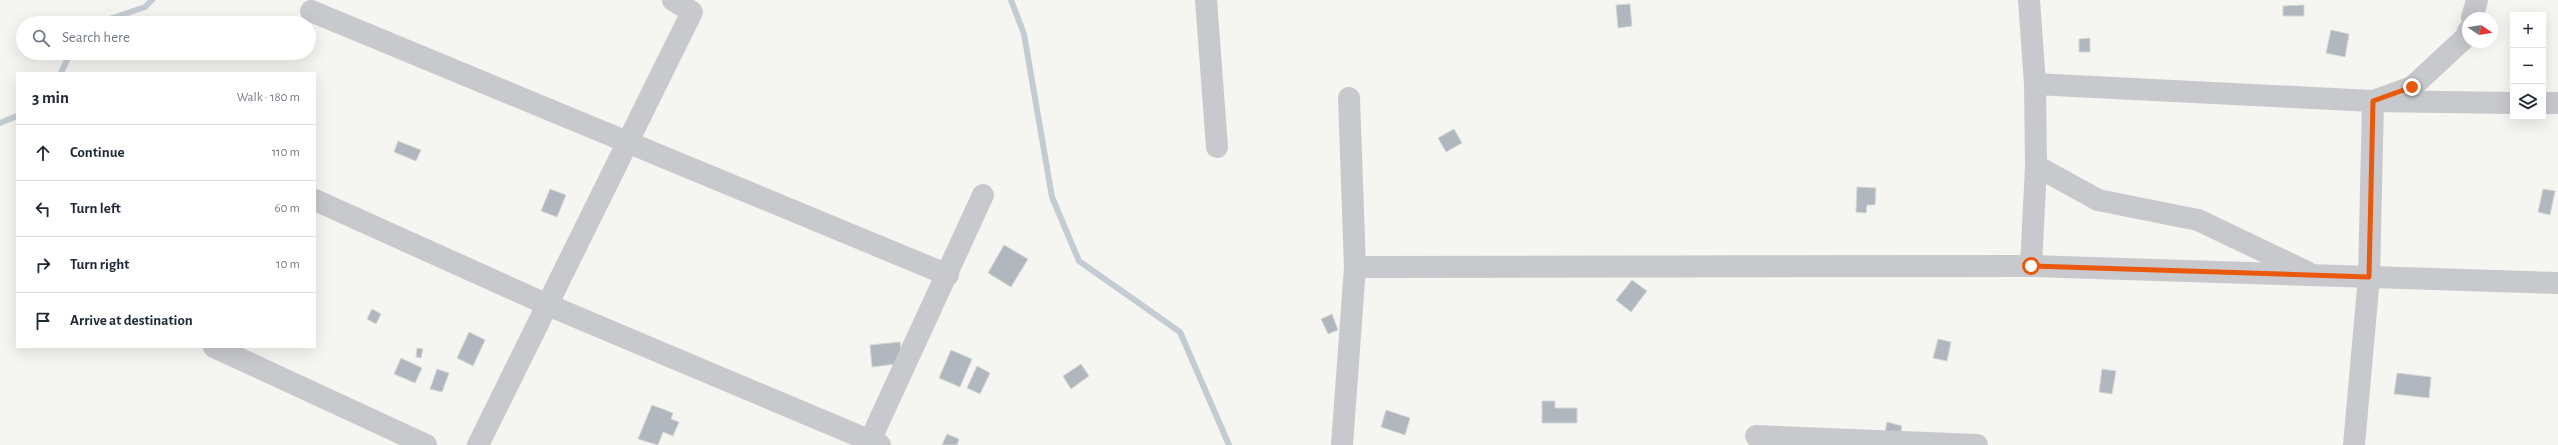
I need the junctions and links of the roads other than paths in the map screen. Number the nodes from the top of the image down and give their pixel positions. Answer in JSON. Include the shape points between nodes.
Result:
{"nodes":[{"id":1,"x":673,"y":0,"type":"edge"},
{"id":2,"x":1206,"y":0,"type":"edge"},
{"id":3,"x":2029,"y":0,"type":"edge"},
{"id":4,"x":2477,"y":0,"type":"edge"},
{"id":5,"x":311,"y":11,"type":"dead end"},
{"id":6,"x":2474,"y":12,"type":"edge"},
{"id":7,"x":2462,"y":41,"type":"edge"},
{"id":8,"x":2036,"y":84,"type":"junction"},
{"id":9,"x":1350,"y":98,"type":"dead end"},
{"id":10,"x":2373,"y":101,"type":"junction"},
{"id":11,"x":2510,"y":103,"type":"edge"},
{"id":12,"x":2546,"y":103,"type":"edge"},
{"id":13,"x":2558,"y":103,"type":"edge"},
{"id":14,"x":627,"y":144,"type":"junction"},
{"id":15,"x":1217,"y":147,"type":"dead end"},
{"id":16,"x":2036,"y":166,"type":"junction"},
{"id":17,"x":983,"y":195,"type":"dead end"},
{"id":18,"x":316,"y":200,"type":"edge"},
{"id":19,"x":2031,"y":266,"type":"junction"},
{"id":20,"x":1355,"y":268,"type":"junction"},
{"id":21,"x":948,"y":276,"type":"junction"},
{"id":22,"x":2316,"y":276,"type":"junction"},
{"id":23,"x":2369,"y":277,"type":"junction"},
{"id":24,"x":2558,"y":283,"type":"edge"},
{"id":25,"x":548,"y":305,"type":"junction"},
{"id":26,"x":216,"y":348,"type":"edge"},
{"id":27,"x":1756,"y":436,"type":"dead end"},
{"id":28,"x":873,"y":444,"type":"edge"},
{"id":29,"x":426,"y":445,"type":"edge"},
{"id":30,"x":478,"y":445,"type":"edge"},
{"id":31,"x":1342,"y":445,"type":"edge"},
{"id":32,"x":1977,"y":445,"type":"edge"},
{"id":33,"x":2354,"y":445,"type":"edge"}],
"edges":[{"from":1,"to":14,"type":"street","via":[[692,12]]},
{"from":2,"to":15,"type":"street"},
{"from":3,"to":8,"type":"street"},
{"from":4,"to":6,"type":"street"},
{"from":5,"to":14,"type":"street"},
{"from":7,"to":10,"type":"street","via":[[2412,87]]},
{"from":8,"to":10,"type":"street"},
{"from":8,"to":16,"type":"street"},
{"from":9,"to":20,"type":"street"},
{"from":10,"to":11,"type":"street"},
{"from":10,"to":23,"type":"street"},
{"from":12,"to":13,"type":"street"},
{"from":14,"to":21,"type":"street"},
{"from":14,"to":25,"type":"street"},
{"from":16,"to":19,"type":"street"},
{"from":16,"to":22,"type":"street","via":[[2098,200],[2198,220]]},
{"from":17,"to":21,"type":"street"},
{"from":18,"to":25,"type":"street"},
{"from":19,"to":20,"type":"street"},
{"from":19,"to":22,"type":"street"},
{"from":20,"to":31,"type":"street"},
{"from":21,"to":28,"type":"street"},
{"from":22,"to":23,"type":"street"},
{"from":23,"to":24,"type":"street"},
{"from":23,"to":33,"type":"street"},
{"from":25,"to":28,"type":"street"},
{"from":25,"to":30,"type":"street"},
{"from":26,"to":29,"type":"street"},
{"from":27,"to":32,"type":"street"}]}
